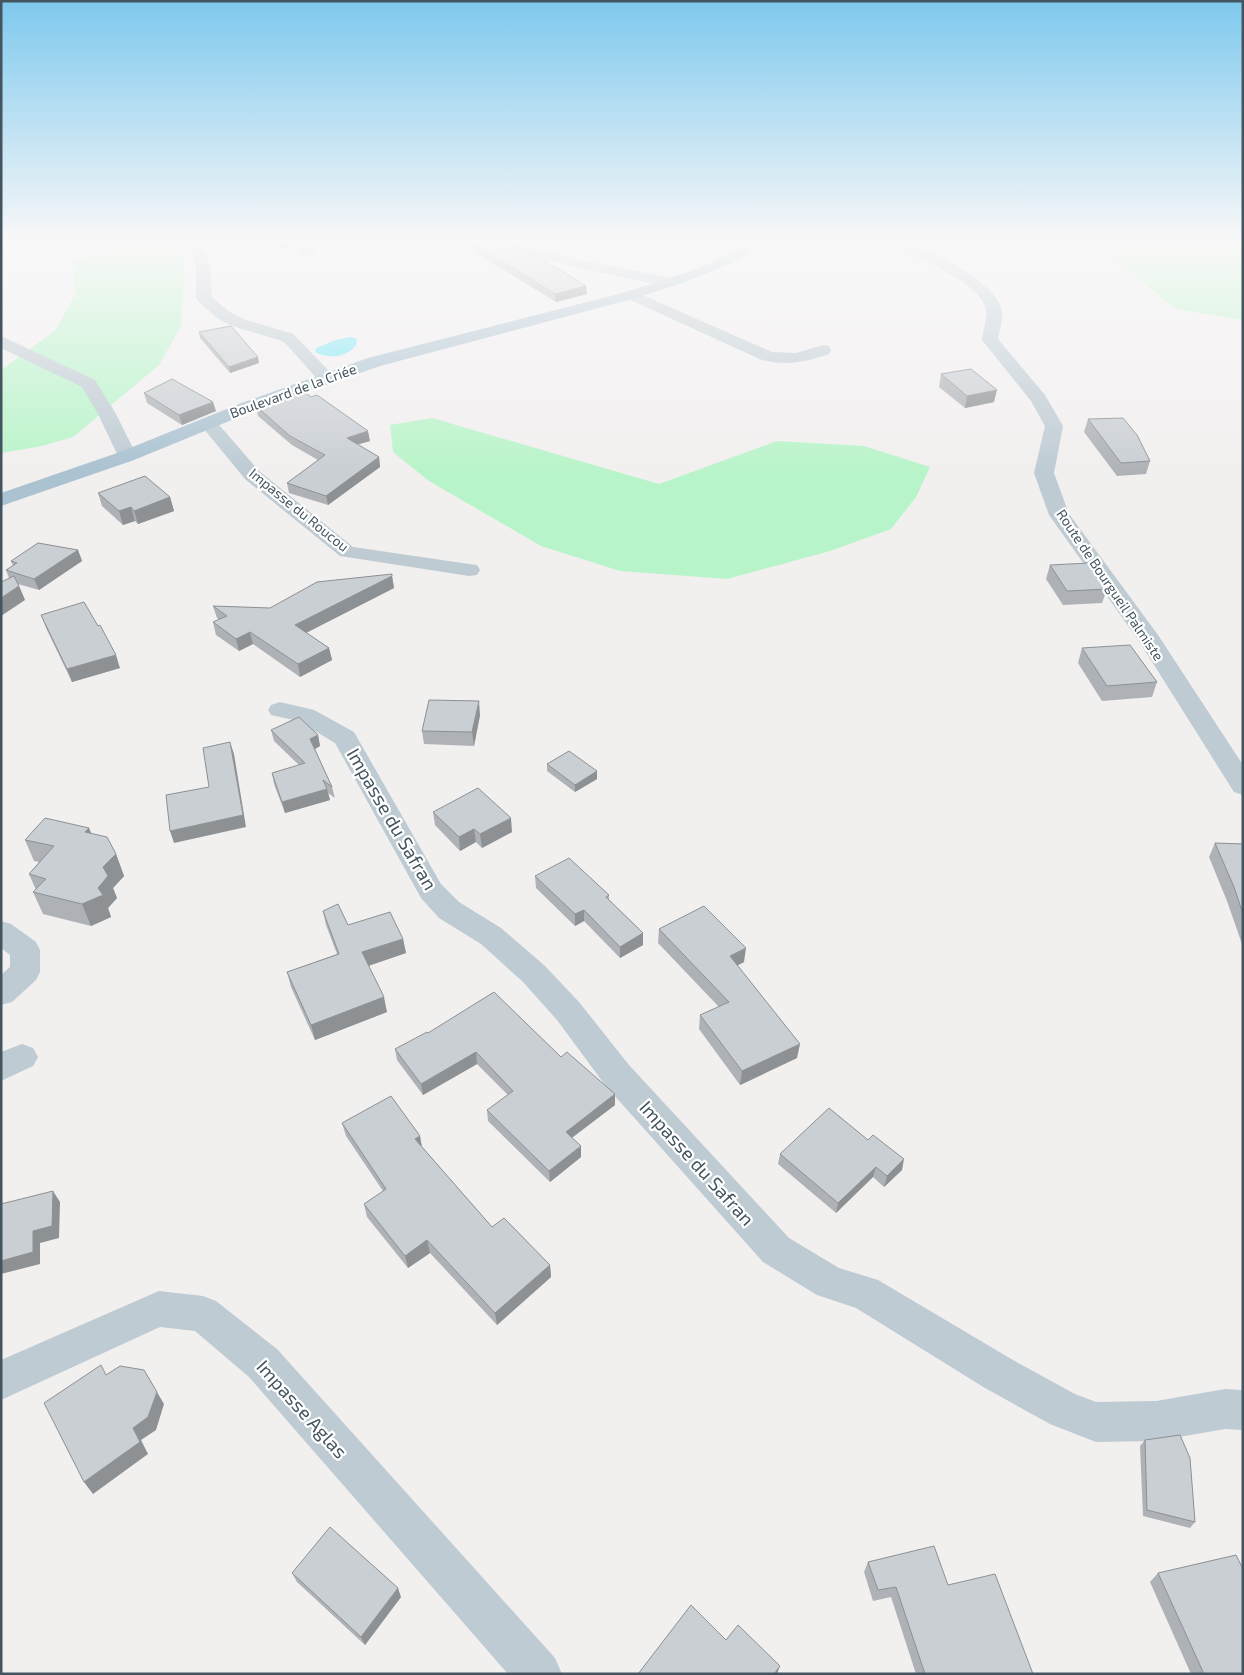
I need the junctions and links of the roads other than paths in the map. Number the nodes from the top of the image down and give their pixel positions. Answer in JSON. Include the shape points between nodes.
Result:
{"nodes":[{"id":1,"x":229,"y":318,"type":"edge"},
{"id":2,"x":541,"y":318,"type":"edge"},
{"id":3,"x":682,"y":318,"type":"edge"},
{"id":4,"x":993,"y":318,"type":"edge"},
{"id":5,"x":1,"y":341,"type":"edge"},
{"id":6,"x":823,"y":350,"type":"dead end"},
{"id":7,"x":326,"y":378,"type":"junction"},
{"id":8,"x":208,"y":423,"type":"junction"},
{"id":9,"x":127,"y":456,"type":"junction"},
{"id":10,"x":1,"y":500,"type":"edge"},
{"id":11,"x":469,"y":570,"type":"dead end"},
{"id":12,"x":280,"y":710,"type":"dead end"},
{"id":13,"x":1243,"y":786,"type":"edge"},
{"id":14,"x":1,"y":932,"type":"edge"},
{"id":15,"x":1,"y":993,"type":"edge"},
{"id":16,"x":1,"y":1380,"type":"edge"},
{"id":17,"x":1243,"y":1410,"type":"edge"},
{"id":18,"x":539,"y":1674,"type":"edge"}],
"edges":[{"from":1,"to":7,"type":"street","via":[[242,325],[286,336]]},
{"from":2,"to":7,"type":"main road","name":"Boulevard de la Criée","via":[[374,362]]},
{"from":3,"to":6,"type":"street","via":[[768,356],[787,360]]},
{"from":4,"to":13,"type":"street","name":"Route de Bourgueil Palmiste","via":[[990,340],[1039,399],[1054,426],[1044,473],[1059,515],[1150,640]]},
{"from":5,"to":9,"type":"street","via":[[89,384]]},
{"from":7,"to":8,"type":"main road","name":"Boulevard de la Criée"},
{"from":8,"to":9,"type":"main road","name":"Boulevard de la Criée"},
{"from":8,"to":11,"type":"street","name":"Impasse du Roucou","via":[[252,475],[347,552]]},
{"from":9,"to":10,"type":"main road","name":"Boulevard de la Criée"},
{"from":12,"to":17,"type":"street","name":"Impasse du Safran","via":[[305,715],[345,738],[431,891],[449,910],[491,936],[534,974],[568,1011],[617,1075],[776,1250],[830,1283],[866,1293],[999,1374],[1064,1410],[1096,1422],[1156,1421],[1225,1409]]},
{"from":14,"to":15,"type":"street","via":[[25,950],[25,972]]},
{"from":16,"to":18,"type":"street","name":"Impasse Aglas","via":[[159,1309],[203,1314],[262,1363]]}]}
